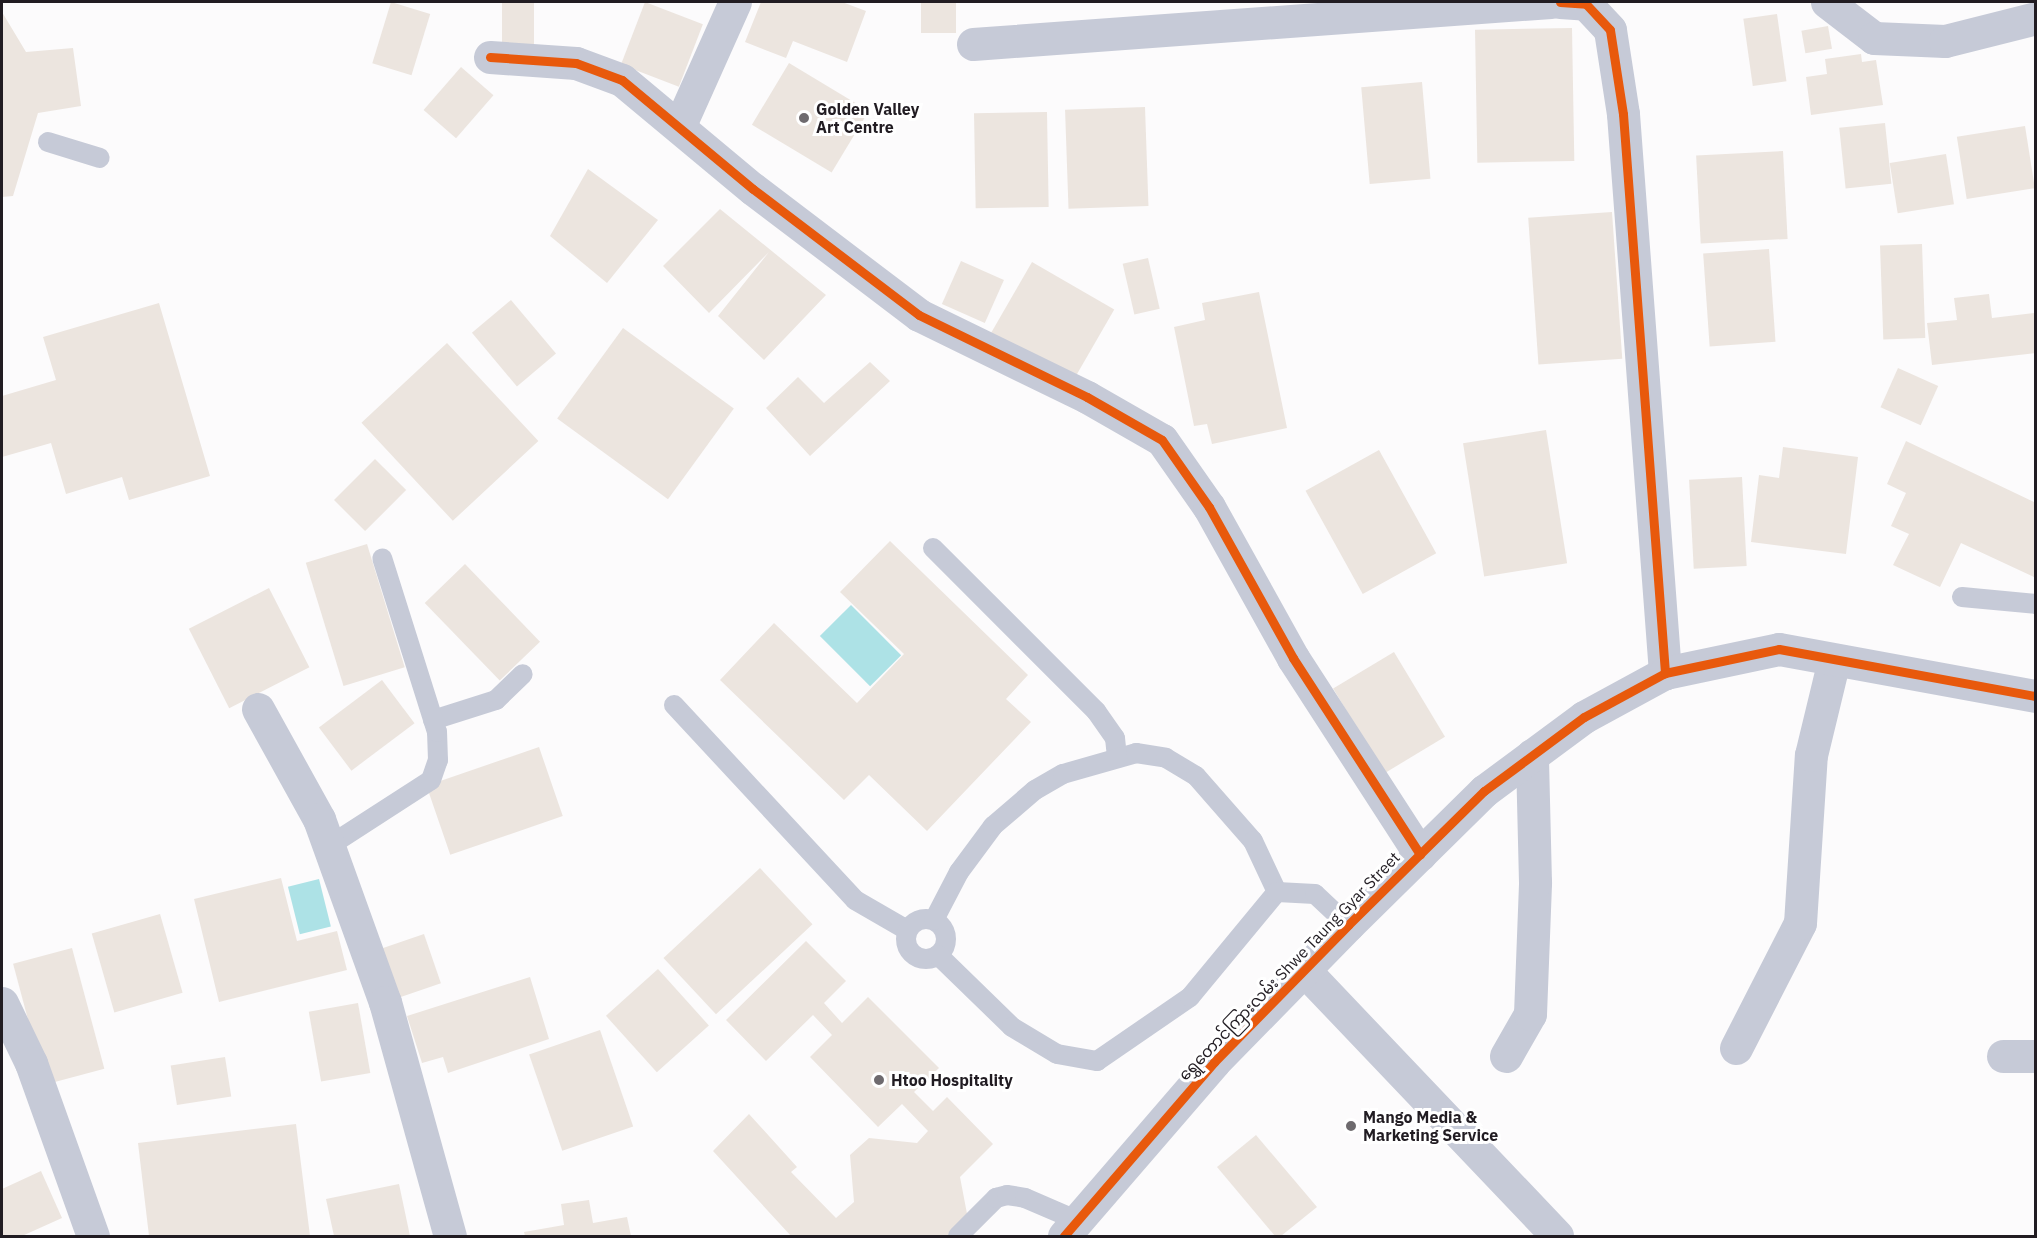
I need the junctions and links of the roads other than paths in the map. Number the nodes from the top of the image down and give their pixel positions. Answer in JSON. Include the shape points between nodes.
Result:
{"nodes":[{"id":1,"x":735,"y":2,"type":"edge"},
{"id":2,"x":1550,"y":2,"type":"edge"},
{"id":3,"x":1560,"y":2,"type":"edge"},
{"id":4,"x":1827,"y":2,"type":"edge"},
{"id":5,"x":2036,"y":18,"type":"edge"},
{"id":6,"x":973,"y":44,"type":"dead end"},
{"id":7,"x":490,"y":57,"type":"dead end"},
{"id":8,"x":679,"y":127,"type":"junction"},
{"id":9,"x":48,"y":142,"type":"dead end"},
{"id":10,"x":100,"y":158,"type":"dead end"},
{"id":11,"x":933,"y":548,"type":"dead end"},
{"id":12,"x":382,"y":558,"type":"dead end"},
{"id":13,"x":1962,"y":597,"type":"dead end"},
{"id":14,"x":2036,"y":604,"type":"edge"},
{"id":15,"x":1834,"y":660,"type":"junction"},
{"id":16,"x":1665,"y":673,"type":"junction"},
{"id":17,"x":523,"y":674,"type":"dead end"},
{"id":18,"x":2036,"y":696,"type":"edge"},
{"id":19,"x":674,"y":705,"type":"dead end"},
{"id":20,"x":258,"y":709,"type":"dead end"},
{"id":21,"x":433,"y":720,"type":"junction"},
{"id":22,"x":1532,"y":755,"type":"junction"},
{"id":23,"x":1117,"y":758,"type":"junction"},
{"id":24,"x":329,"y":846,"type":"junction"},
{"id":25,"x":1420,"y":854,"type":"junction"},
{"id":26,"x":1276,"y":892,"type":"junction"},
{"id":27,"x":934,"y":920,"type":"junction"},
{"id":28,"x":1348,"y":925,"type":"junction"},
{"id":29,"x":907,"y":930,"type":"junction"},
{"id":30,"x":938,"y":955,"type":"junction"},
{"id":31,"x":1304,"y":970,"type":"junction"},
{"id":32,"x":2,"y":1003,"type":"edge"},
{"id":33,"x":1736,"y":1048,"type":"dead end"},
{"id":34,"x":1506,"y":1056,"type":"dead end"},
{"id":35,"x":2003,"y":1056,"type":"dead end"},
{"id":36,"x":2036,"y":1056,"type":"edge"},
{"id":37,"x":1070,"y":1228,"type":"edge"},
{"id":38,"x":93,"y":1236,"type":"edge"},
{"id":39,"x":450,"y":1236,"type":"edge"},
{"id":40,"x":958,"y":1236,"type":"edge"},
{"id":41,"x":1557,"y":1236,"type":"edge"}],
"edges":[{"from":1,"to":8,"type":"street"},
{"from":2,"to":6,"type":"street"},
{"from":3,"to":16,"type":"street","via":[[1586,4],[1604,22],[1611,40],[1623,114]]},
{"from":4,"to":5,"type":"street","via":[[1874,38],[1945,41]]},
{"from":7,"to":8,"type":"street","via":[[576,63],[622,80]]},
{"from":8,"to":25,"type":"street","via":[[919,315],[1088,397],[1162,440],[1209,507],[1293,658]]},
{"from":9,"to":10,"type":"lane"},
{"from":11,"to":23,"type":"lane","via":[[1096,711],[1115,738]]},
{"from":12,"to":21,"type":"lane"},
{"from":13,"to":14,"type":"lane"},
{"from":15,"to":16,"type":"street","name":"ရွှေတောင်ကြားလမ်း Shwe Taung Gyar Street","via":[[1779,649]]},
{"from":15,"to":18,"type":"street","name":"ရွှေတောင်ကြားလမ်း Shwe Taung Gyar Street"},
{"from":15,"to":33,"type":"street","via":[[1811,755],[1800,923]]},
{"from":16,"to":22,"type":"street","name":"ရွှေတောင်ကြားလမ်း Shwe Taung Gyar Street","via":[[1584,717]]},
{"from":17,"to":21,"type":"lane","via":[[496,700]]},
{"from":19,"to":29,"type":"lane","via":[[855,900]]},
{"from":20,"to":24,"type":"street","via":[[320,819]]},
{"from":21,"to":24,"type":"lane","via":[[438,760],[430,780]]},
{"from":22,"to":25,"type":"street","name":"ရွှေတောင်ကြားလမ်း Shwe Taung Gyar Street","via":[[1484,791]]},
{"from":22,"to":34,"type":"street","via":[[1535,882],[1530,1014]]},
{"from":23,"to":26,"type":"lane","via":[[1136,753],[1166,758],[1196,776],[1253,841]]},
{"from":23,"to":27,"type":"lane","via":[[1063,774],[1035,790],[993,826],[959,872]]},
{"from":24,"to":39,"type":"street","via":[[385,1002]]},
{"from":25,"to":28,"type":"street","name":"ရွှေတောင်ကြားလမ်း Shwe Taung Gyar Street"},
{"from":26,"to":28,"type":"lane","via":[[1315,894]]},
{"from":26,"to":30,"type":"lane","via":[[1190,997],[1097,1061],[1057,1054],[1012,1027]]},
{"from":27,"to":29,"type":"lane","via":[[923,918]]},
{"from":27,"to":30,"type":"lane","via":[[946,936]]},
{"from":28,"to":31,"type":"street","name":"ရွှေတောင်ကြားလမ်း Shwe Taung Gyar Street"},
{"from":29,"to":30,"type":"lane","via":[[909,951],[928,959]]},
{"from":31,"to":37,"type":"street","name":"ရွှေတောင်ကြားလမ်း Shwe Taung Gyar Street","via":[[1214,1062]]},
{"from":31,"to":41,"type":"street"},
{"from":32,"to":38,"type":"street","via":[[31,1063]]},
{"from":35,"to":36,"type":"street"},
{"from":37,"to":40,"type":"lane","via":[[1025,1198],[1007,1195],[996,1198]]}]}
